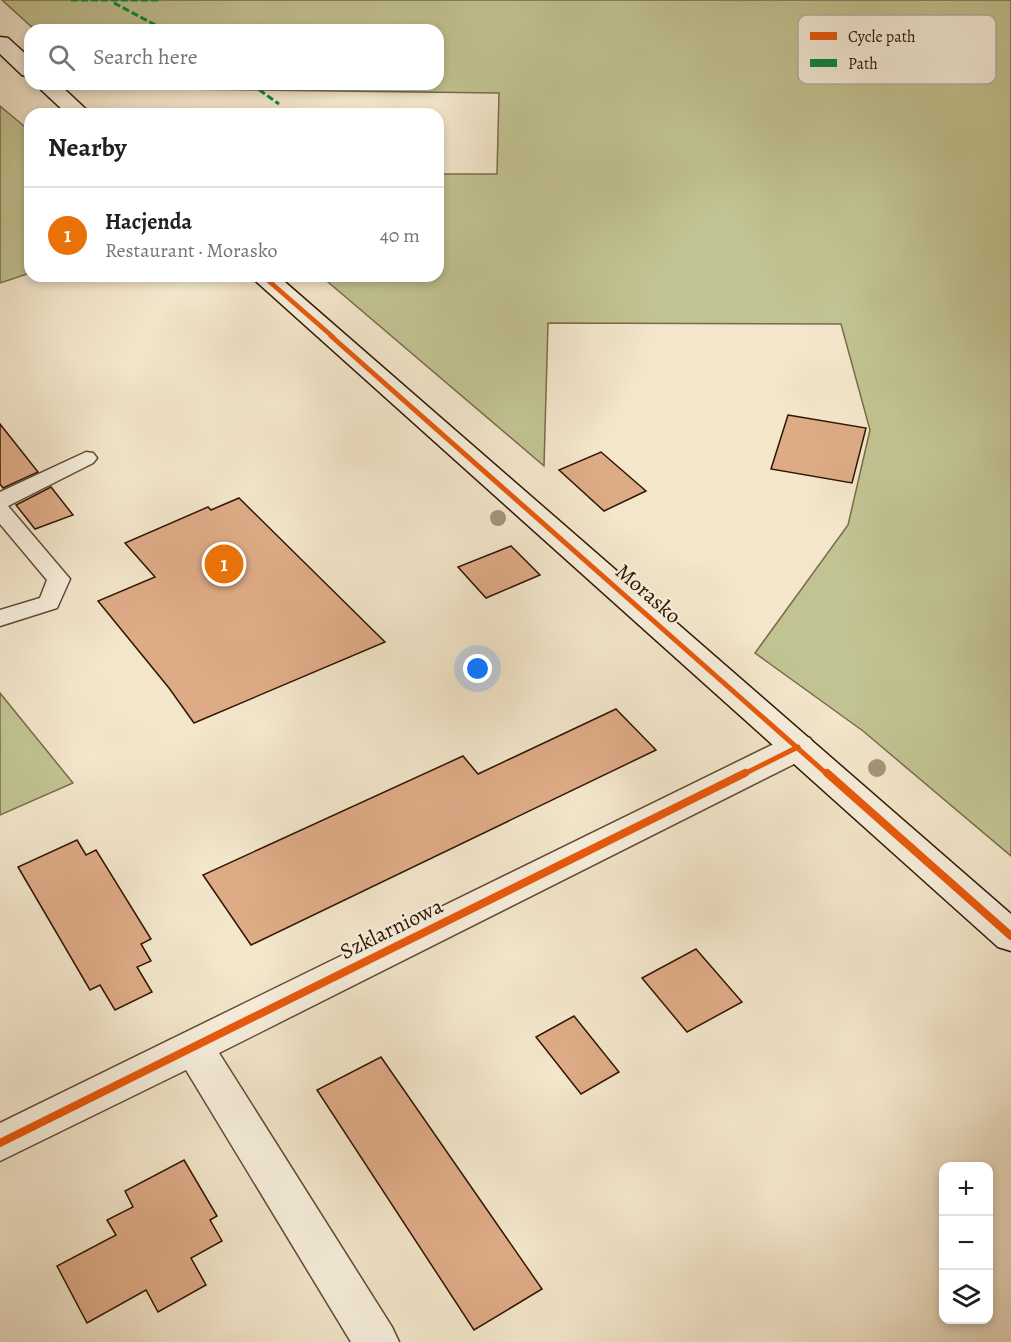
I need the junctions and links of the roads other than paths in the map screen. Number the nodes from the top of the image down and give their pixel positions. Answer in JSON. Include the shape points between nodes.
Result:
{"nodes":[{"id":1,"x":0,"y":43,"type":"edge"},
{"id":2,"x":24,"y":65,"type":"edge"},
{"id":3,"x":53,"y":90,"type":"edge"},
{"id":4,"x":73,"y":108,"type":"edge"},
{"id":5,"x":270,"y":282,"type":"edge"},
{"id":6,"x":86,"y":458,"type":"dead end"},
{"id":7,"x":0,"y":501,"type":"edge"},
{"id":8,"x":0,"y":510,"type":"edge"},
{"id":9,"x":0,"y":618,"type":"edge"},
{"id":10,"x":798,"y":747,"type":"junction"},
{"id":11,"x":1011,"y":936,"type":"edge"},
{"id":12,"x":194,"y":1047,"type":"junction"},
{"id":13,"x":0,"y":1143,"type":"edge"},
{"id":14,"x":376,"y":1342,"type":"edge"}],
"edges":[{"from":1,"to":2,"type":"street"},
{"from":3,"to":4,"type":"street"},
{"from":5,"to":10,"type":"street","name":"Morasko"},
{"from":6,"to":7,"type":"lane"},
{"from":8,"to":9,"type":"lane","via":[[59,579],[49,603]]},
{"from":10,"to":11,"type":"street","name":"Morasko"},
{"from":10,"to":12,"type":"street","name":"Szklarniowa"},
{"from":12,"to":13,"type":"street","name":"Szklarniowa"},
{"from":12,"to":14,"type":"street"}]}
